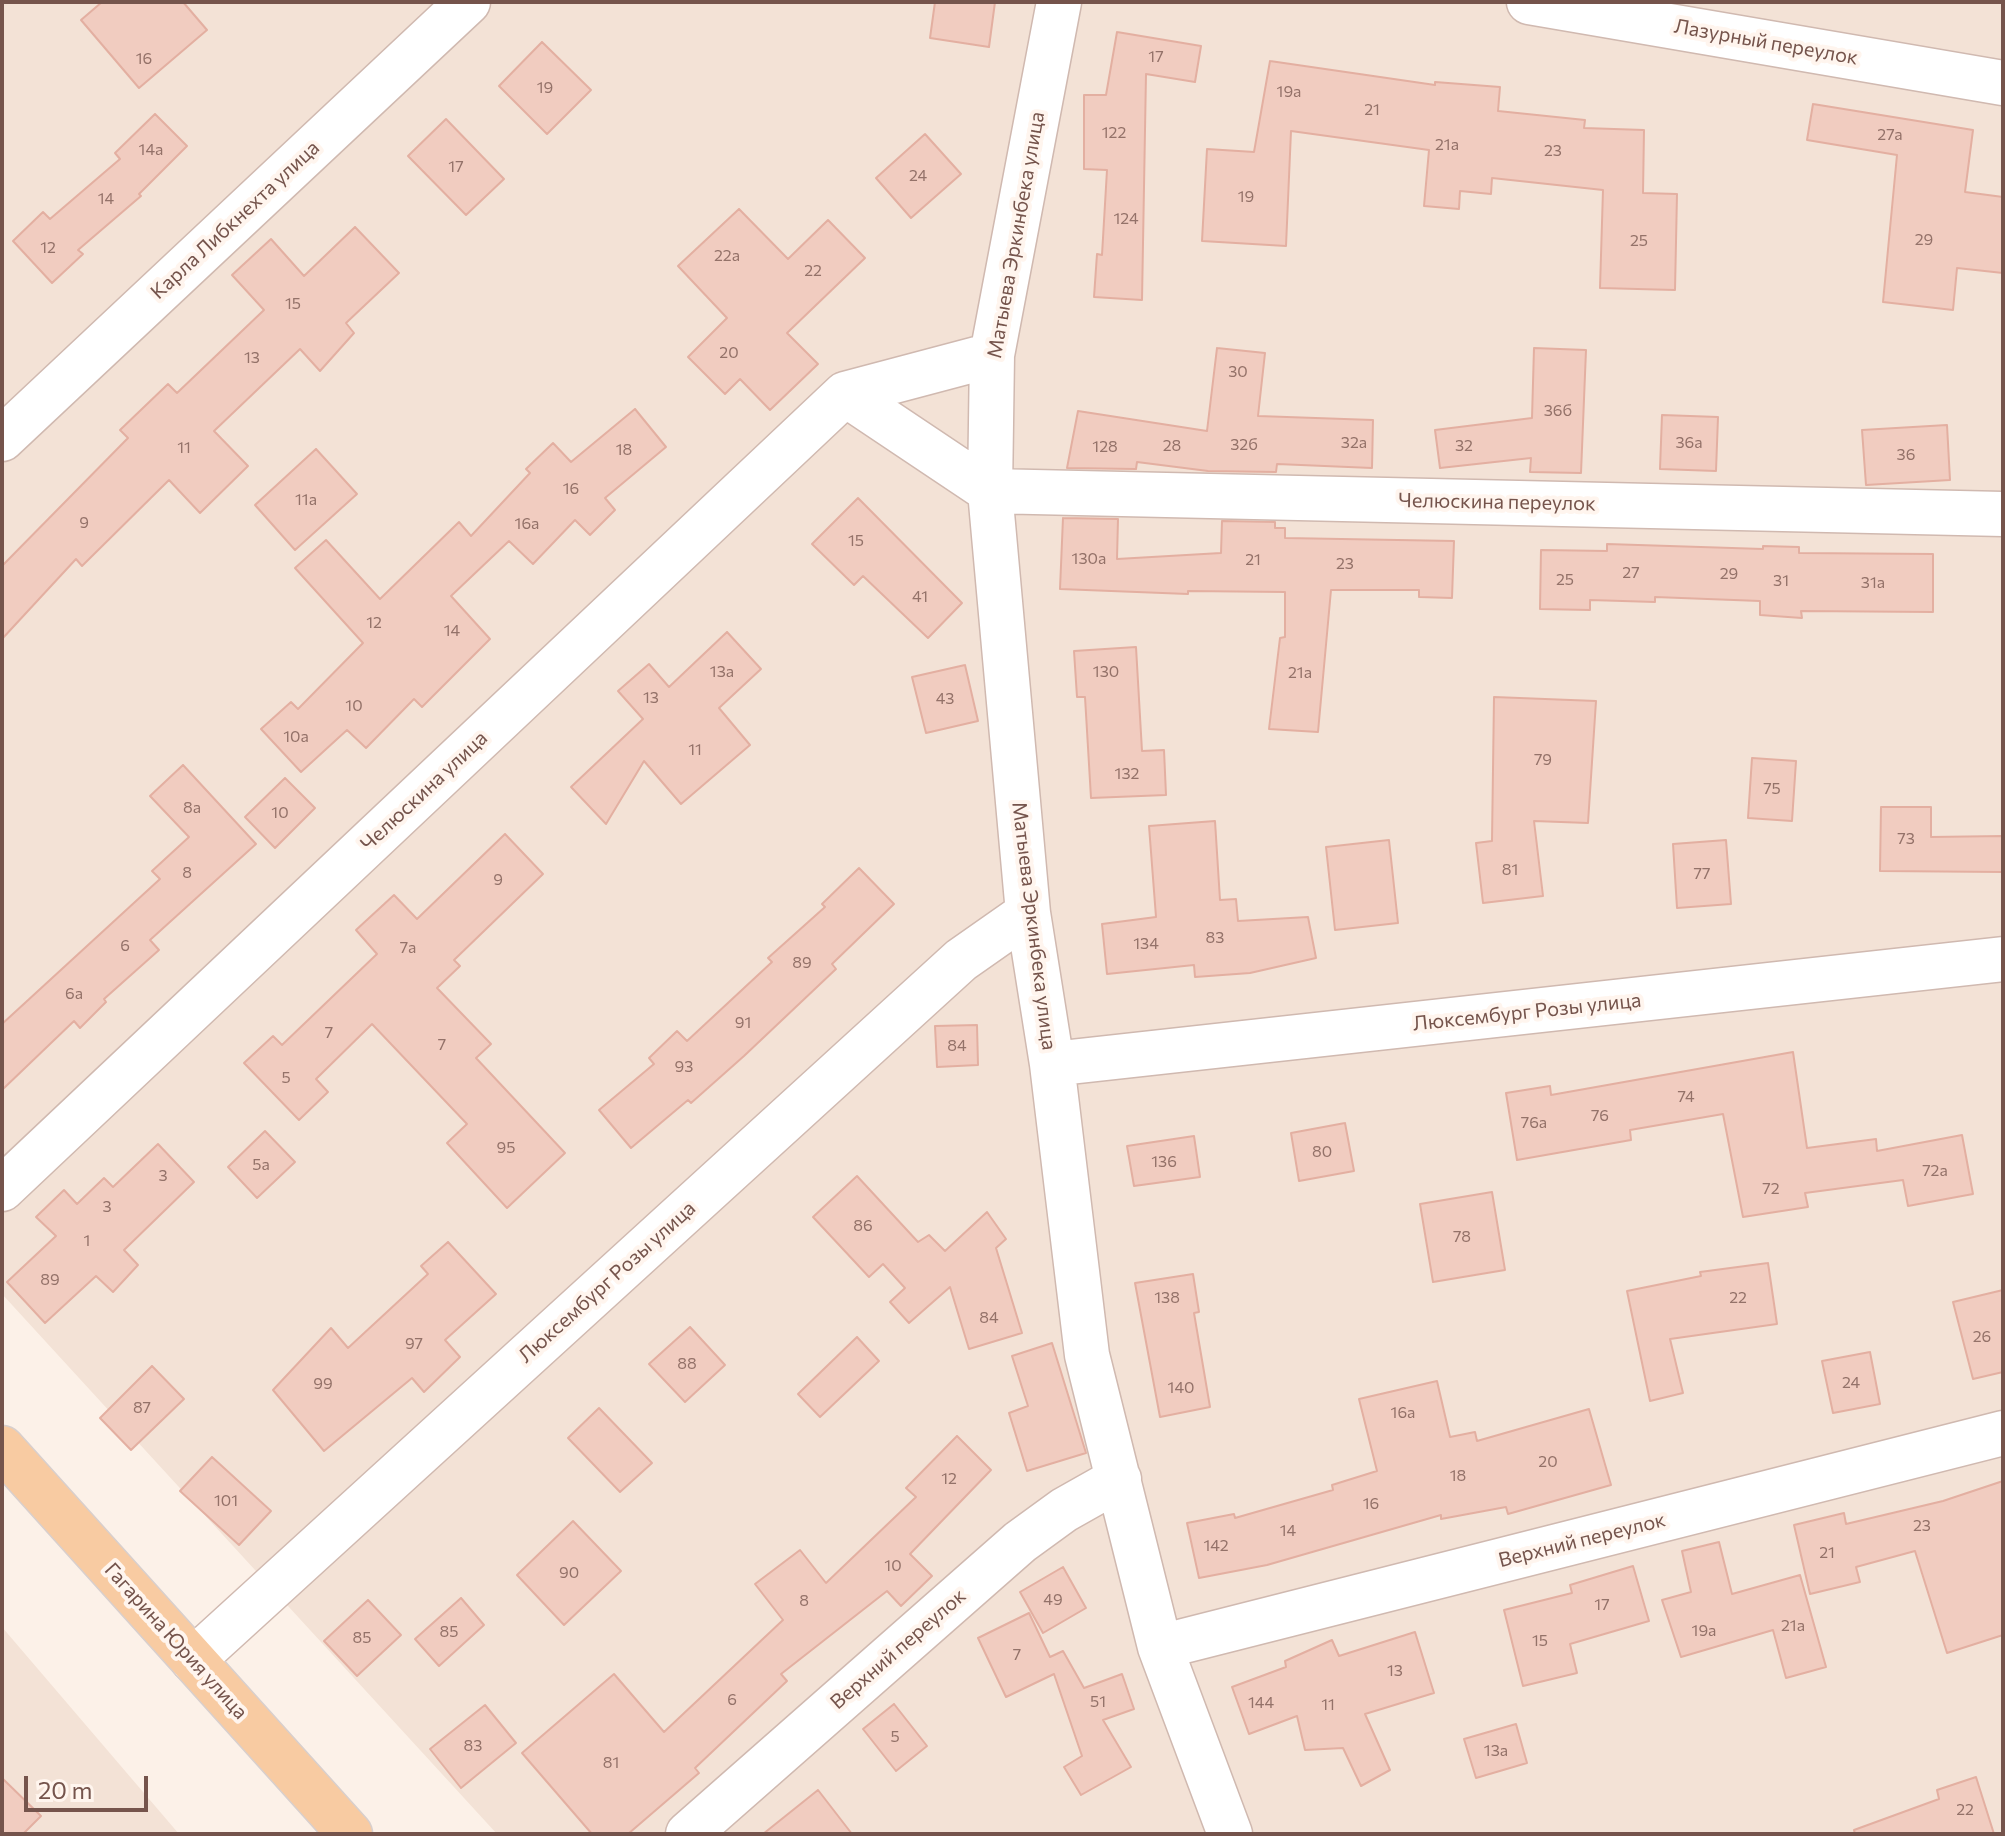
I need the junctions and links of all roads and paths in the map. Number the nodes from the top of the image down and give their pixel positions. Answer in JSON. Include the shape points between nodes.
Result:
{"nodes":[{"id":1,"x":468,"y":2,"type":"edge"},
{"id":2,"x":1059,"y":2,"type":"edge"},
{"id":3,"x":1529,"y":2,"type":"edge"},
{"id":4,"x":2003,"y":83,"type":"edge"},
{"id":5,"x":992,"y":355,"type":"junction"},
{"id":6,"x":845,"y":394,"type":"junction"},
{"id":7,"x":2,"y":439,"type":"edge"},
{"id":8,"x":990,"y":491,"type":"junction"},
{"id":9,"x":2003,"y":514,"type":"edge"},
{"id":10,"x":1028,"y":913,"type":"junction"},
{"id":11,"x":2003,"y":959,"type":"edge"},
{"id":12,"x":1052,"y":1064,"type":"junction"},
{"id":13,"x":2,"y":1189,"type":"edge"},
{"id":14,"x":2003,"y":1433,"type":"edge"},
{"id":15,"x":2,"y":1448,"type":"edge"},
{"id":16,"x":1119,"y":1479,"type":"junction"},
{"id":17,"x":1160,"y":1647,"type":"junction"},
{"id":18,"x":193,"y":1660,"type":"junction"},
{"id":19,"x":350,"y":1834,"type":"edge"},
{"id":20,"x":688,"y":1834,"type":"edge"},
{"id":21,"x":1230,"y":1834,"type":"edge"}],
"edges":[{"from":1,"to":7,"type":"street","name":"Карла Либкнехта улица"},
{"from":2,"to":5,"type":"street","name":"Матыева Эркинбека улица"},
{"from":3,"to":4,"type":"street","name":"Лазурный переулок"},
{"from":5,"to":6,"type":"street","name":"Челюскина улица"},
{"from":5,"to":8,"type":"street","name":"Матыева Эркинбека улица"},
{"from":6,"to":8,"type":"street"},
{"from":6,"to":13,"type":"street","name":"Челюскина улица"},
{"from":8,"to":9,"type":"street","name":"Челюскина переулок"},
{"from":8,"to":10,"type":"street","name":"Матыева Эркинбека улица"},
{"from":10,"to":12,"type":"street","name":"Матыева Эркинбека улица"},
{"from":10,"to":18,"type":"street","name":"Люксембург Розы улица","via":[[961,960]]},
{"from":11,"to":12,"type":"street","name":"Люксембург Розы улица"},
{"from":12,"to":16,"type":"street","name":"Матыева Эркинбека улица","via":[[1087,1355]]},
{"from":14,"to":17,"type":"street","name":"Верхний переулок"},
{"from":15,"to":18,"type":"main road","name":"Гагарина Юрия улица"},
{"from":16,"to":17,"type":"street","name":"Матыева Эркинбека улица"},
{"from":16,"to":20,"type":"street","name":"Верхний переулок","via":[[1020,1542]]},
{"from":17,"to":21,"type":"street","name":"Матыева Эркинбека улица"},
{"from":18,"to":19,"type":"main road","name":"Гагарина Юрия улица"}]}
